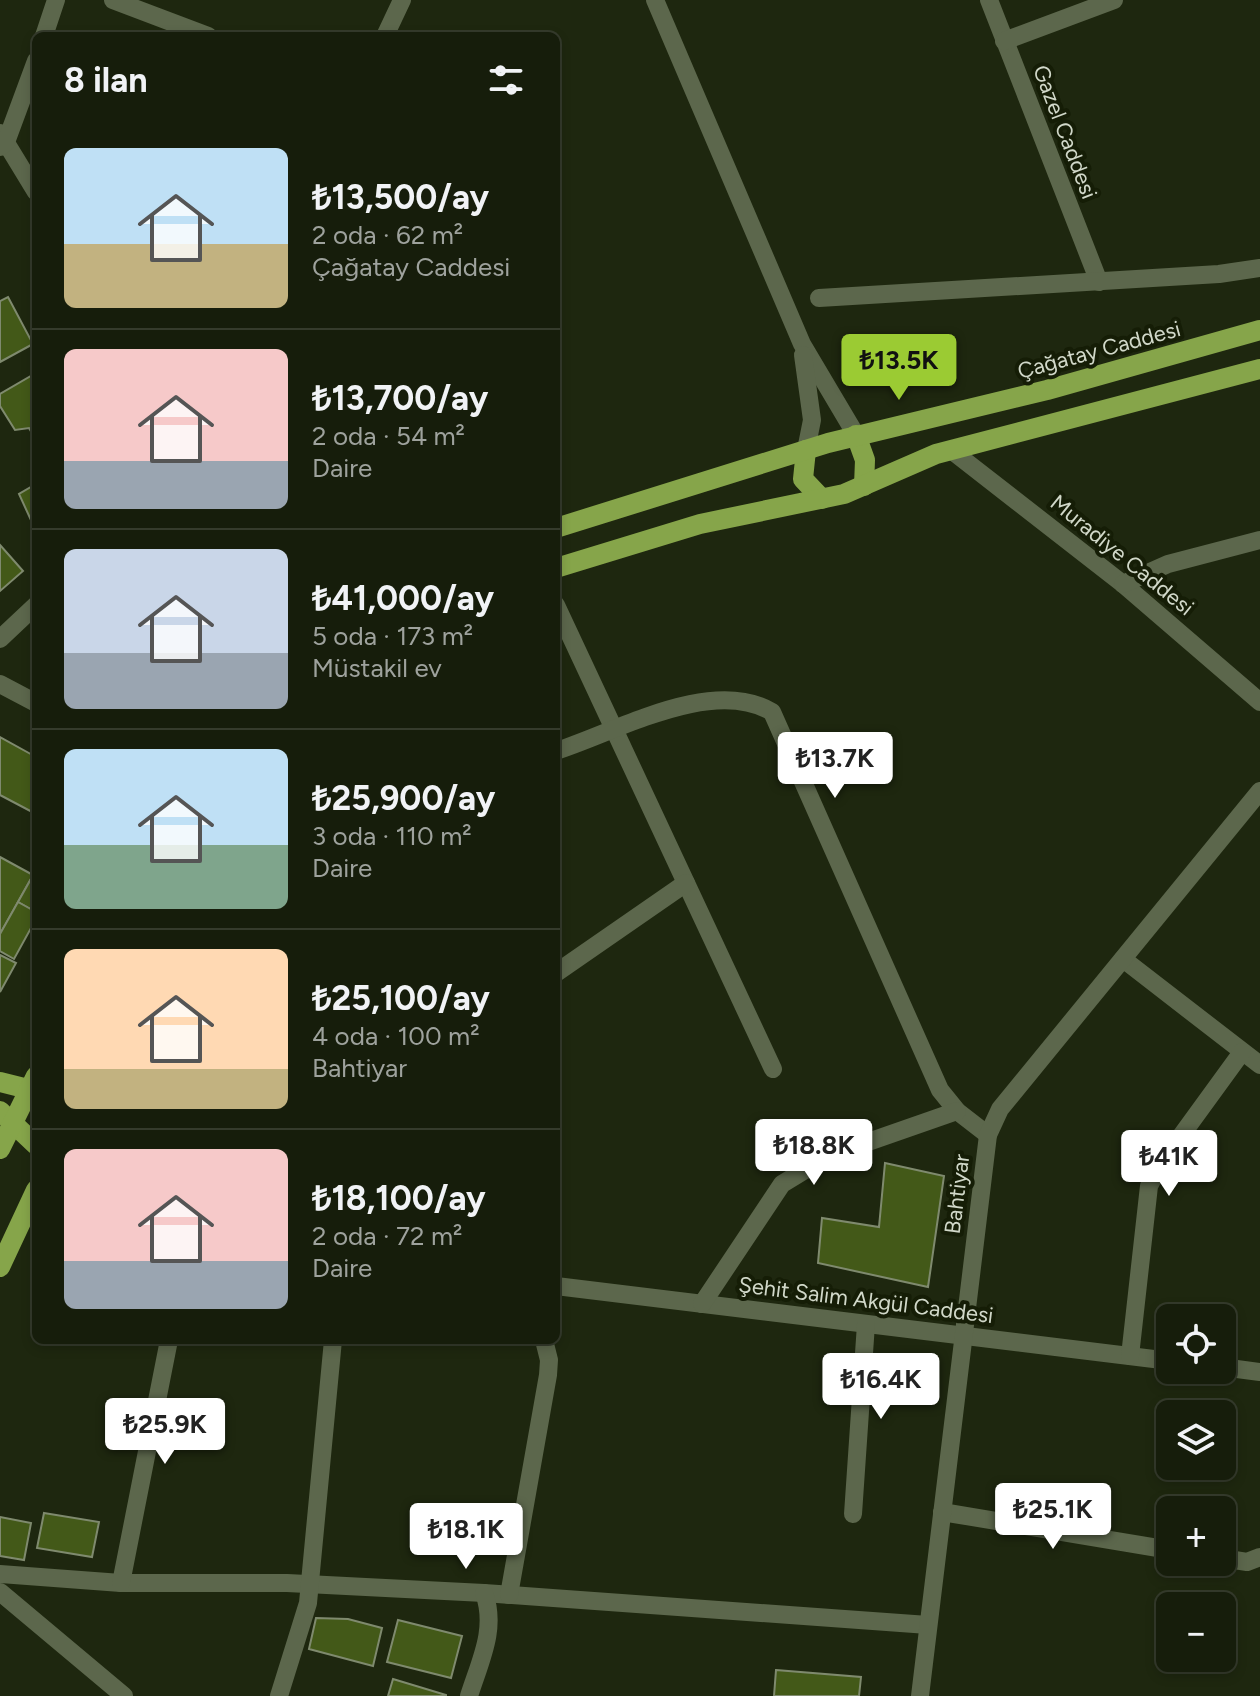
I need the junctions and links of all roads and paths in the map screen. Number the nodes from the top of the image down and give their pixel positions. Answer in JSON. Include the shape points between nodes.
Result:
{"nodes":[{"id":1,"x":56,"y":0,"type":"edge"},
{"id":2,"x":113,"y":0,"type":"edge"},
{"id":3,"x":402,"y":0,"type":"edge"},
{"id":4,"x":655,"y":0,"type":"edge"},
{"id":5,"x":989,"y":0,"type":"edge"},
{"id":6,"x":1114,"y":0,"type":"edge"},
{"id":7,"x":45,"y":32,"type":"edge"},
{"id":8,"x":197,"y":32,"type":"edge"},
{"id":9,"x":387,"y":32,"type":"edge"},
{"id":10,"x":1004,"y":41,"type":"junction"},
{"id":11,"x":32,"y":70,"type":"edge"},
{"id":12,"x":2,"y":140,"type":"edge"},
{"id":13,"x":32,"y":186,"type":"edge"},
{"id":14,"x":1260,"y":268,"type":"edge"},
{"id":15,"x":1099,"y":282,"type":"junction"},
{"id":16,"x":819,"y":298,"type":"dead end"},
{"id":17,"x":1260,"y":330,"type":"edge"},
{"id":18,"x":802,"y":344,"type":"junction"},
{"id":19,"x":1260,"y":369,"type":"edge"},
{"id":20,"x":856,"y":435,"type":"junction"},
{"id":21,"x":806,"y":450,"type":"junction"},
{"id":22,"x":951,"y":450,"type":"junction"},
{"id":23,"x":864,"y":486,"type":"junction"},
{"id":24,"x":822,"y":499,"type":"junction"},
{"id":25,"x":560,"y":527,"type":"edge"},
{"id":26,"x":1260,"y":540,"type":"edge"},
{"id":27,"x":560,"y":567,"type":"edge"},
{"id":28,"x":1123,"y":584,"type":"junction"},
{"id":29,"x":32,"y":609,"type":"edge"},
{"id":30,"x":560,"y":614,"type":"edge"},
{"id":31,"x":0,"y":639,"type":"edge"},
{"id":32,"x":0,"y":684,"type":"edge"},
{"id":33,"x":32,"y":701,"type":"edge"},
{"id":34,"x":1260,"y":702,"type":"edge"},
{"id":35,"x":615,"y":731,"type":"junction"},
{"id":36,"x":560,"y":750,"type":"edge"},
{"id":37,"x":1260,"y":791,"type":"edge"},
{"id":38,"x":686,"y":883,"type":"junction"},
{"id":39,"x":1123,"y":959,"type":"junction"},
{"id":40,"x":560,"y":970,"type":"edge"},
{"id":41,"x":1242,"y":1052,"type":"junction"},
{"id":42,"x":1260,"y":1065,"type":"edge"},
{"id":43,"x":773,"y":1069,"type":"dead end"},
{"id":44,"x":0,"y":1082,"type":"edge"},
{"id":45,"x":32,"y":1085,"type":"edge"},
{"id":46,"x":32,"y":1086,"type":"edge"},
{"id":47,"x":957,"y":1111,"type":"junction"},
{"id":48,"x":6,"y":1117,"type":"edge"},
{"id":49,"x":988,"y":1135,"type":"junction"},
{"id":50,"x":32,"y":1141,"type":"edge"},
{"id":51,"x":0,"y":1149,"type":"edge"},
{"id":52,"x":32,"y":1199,"type":"edge"},
{"id":53,"x":0,"y":1267,"type":"edge"},
{"id":54,"x":560,"y":1286,"type":"edge"},
{"id":55,"x":702,"y":1304,"type":"junction"},
{"id":56,"x":866,"y":1324,"type":"junction"},
{"id":57,"x":964,"y":1336,"type":"junction"},
{"id":58,"x":168,"y":1344,"type":"edge"},
{"id":59,"x":333,"y":1344,"type":"edge"},
{"id":60,"x":545,"y":1344,"type":"edge"},
{"id":61,"x":1130,"y":1356,"type":"junction"},
{"id":62,"x":1156,"y":1359,"type":"edge"},
{"id":63,"x":1236,"y":1369,"type":"edge"},
{"id":64,"x":1260,"y":1372,"type":"edge"},
{"id":65,"x":942,"y":1512,"type":"junction"},
{"id":66,"x":853,"y":1514,"type":"dead end"},
{"id":67,"x":1156,"y":1548,"type":"edge"},
{"id":68,"x":1260,"y":1557,"type":"edge"},
{"id":69,"x":1236,"y":1560,"type":"edge"},
{"id":70,"x":0,"y":1574,"type":"edge"},
{"id":71,"x":121,"y":1583,"type":"junction"},
{"id":72,"x":310,"y":1584,"type":"junction"},
{"id":73,"x":0,"y":1592,"type":"edge"},
{"id":74,"x":484,"y":1593,"type":"junction"},
{"id":75,"x":509,"y":1595,"type":"junction"},
{"id":76,"x":928,"y":1625,"type":"junction"},
{"id":77,"x":124,"y":1696,"type":"edge"},
{"id":78,"x":279,"y":1696,"type":"edge"},
{"id":79,"x":469,"y":1696,"type":"edge"},
{"id":80,"x":920,"y":1696,"type":"edge"}],
"edges":[{"from":1,"to":7,"type":"street"},
{"from":2,"to":8,"type":"street"},
{"from":3,"to":9,"type":"street"},
{"from":4,"to":18,"type":"street"},
{"from":5,"to":10,"type":"street","name":"Gazel Caddesi"},
{"from":6,"to":10,"type":"street"},
{"from":10,"to":15,"type":"street","name":"Gazel Caddesi"},
{"from":11,"to":12,"type":"street"},
{"from":12,"to":13,"type":"street"},
{"from":14,"to":15,"type":"street"},
{"from":15,"to":16,"type":"street"},
{"from":17,"to":20,"type":"main road","name":"Çağatay Caddesi","via":[[1047,390]]},
{"from":18,"to":20,"type":"street"},
{"from":18,"to":21,"type":"street","via":[[812,420]]},
{"from":19,"to":22,"type":"main road"},
{"from":20,"to":21,"type":"main road","name":"Çağatay Caddesi"},
{"from":20,"to":23,"type":"main road","via":[[865,460]]},
{"from":21,"to":24,"type":"main road","via":[[803,479]]},
{"from":21,"to":25,"type":"main road","name":"Çağatay Caddesi"},
{"from":22,"to":23,"type":"main road"},
{"from":22,"to":28,"type":"street","name":"Muradiye Caddesi"},
{"from":23,"to":24,"type":"main road"},
{"from":24,"to":27,"type":"main road","via":[[700,524]]},
{"from":26,"to":28,"type":"street","via":[[1168,564]]},
{"from":28,"to":34,"type":"street","name":"Muradiye Caddesi"},
{"from":29,"to":31,"type":"street"},
{"from":30,"to":35,"type":"street"},
{"from":32,"to":33,"type":"street"},
{"from":35,"to":36,"type":"street"},
{"from":35,"to":38,"type":"street"},
{"from":35,"to":47,"type":"street","via":[[693,703],[745,701],[772,712],[940,1090]]},
{"from":37,"to":39,"type":"street","name":"Bahtiyar"},
{"from":38,"to":40,"type":"street"},
{"from":38,"to":43,"type":"street"},
{"from":39,"to":41,"type":"street"},
{"from":39,"to":49,"type":"street","name":"Bahtiyar","via":[[1000,1109]]},
{"from":41,"to":42,"type":"street"},
{"from":41,"to":61,"type":"street","via":[[1149,1186]]},
{"from":44,"to":45,"type":"main road"},
{"from":46,"to":48,"type":"main road"},
{"from":47,"to":49,"type":"street"},
{"from":47,"to":55,"type":"street","via":[[828,1156],[782,1184]]},
{"from":48,"to":50,"type":"main road"},
{"from":48,"to":51,"type":"main road"},
{"from":49,"to":57,"type":"street","name":"Bahtiyar"},
{"from":52,"to":53,"type":"main road"},
{"from":54,"to":55,"type":"street","name":"Şehit Salim Akgül Caddesi"},
{"from":55,"to":56,"type":"street","name":"Şehit Salim Akgül Caddesi"},
{"from":56,"to":57,"type":"street","name":"Şehit Salim Akgül Caddesi"},
{"from":56,"to":66,"type":"street"},
{"from":57,"to":61,"type":"street","name":"Şehit Salim Akgül Caddesi"},
{"from":57,"to":65,"type":"street","name":"Bahtiyar"},
{"from":58,"to":71,"type":"street"},
{"from":59,"to":72,"type":"street"},
{"from":60,"to":75,"type":"street","via":[[548,1375]]},
{"from":61,"to":62,"type":"street","name":"Şehit Salim Akgül Caddesi"},
{"from":63,"to":64,"type":"street"},
{"from":65,"to":67,"type":"street"},
{"from":65,"to":76,"type":"street","name":"Bahtiyar"},
{"from":68,"to":69,"type":"street"},
{"from":70,"to":71,"type":"street"},
{"from":71,"to":72,"type":"street"},
{"from":72,"to":74,"type":"street"},
{"from":72,"to":78,"type":"street"},
{"from":73,"to":77,"type":"street"},
{"from":74,"to":75,"type":"street"},
{"from":74,"to":79,"type":"street","via":[[491,1614],[488,1637]]},
{"from":75,"to":76,"type":"street"},
{"from":76,"to":80,"type":"street","name":"Bahtiyar"}]}
